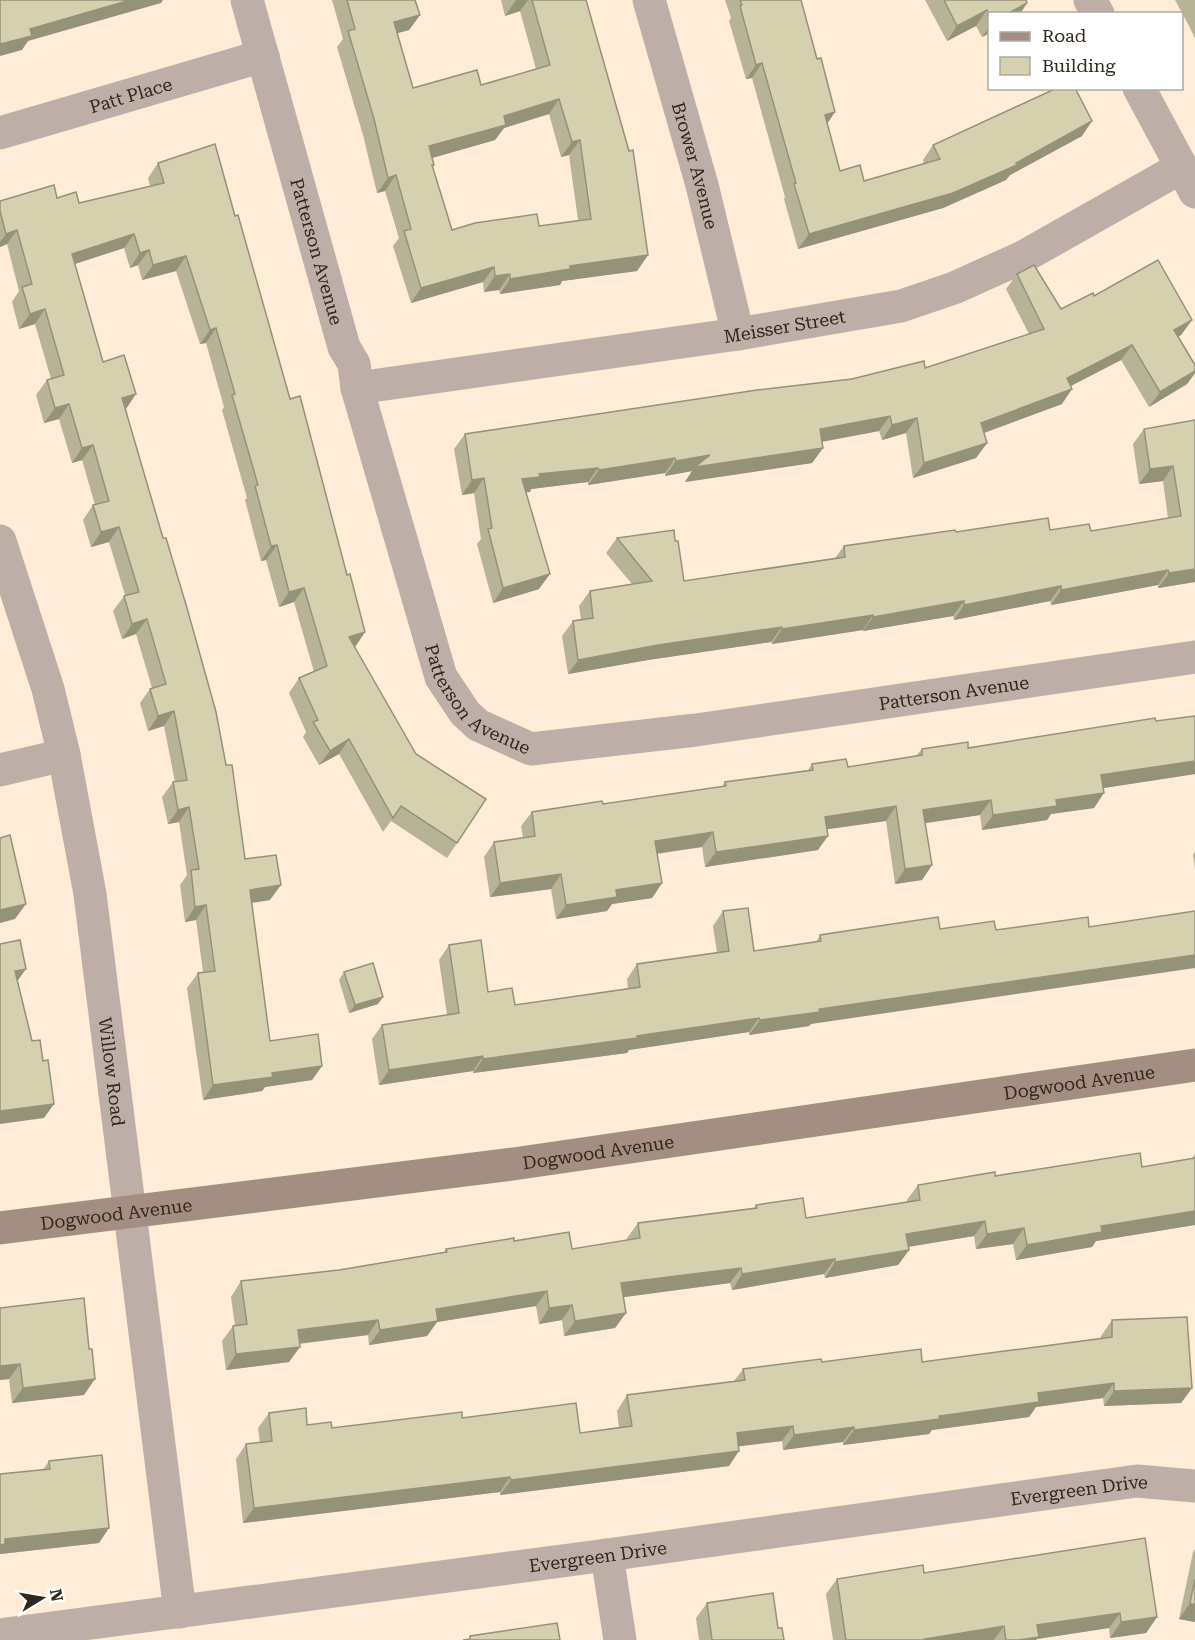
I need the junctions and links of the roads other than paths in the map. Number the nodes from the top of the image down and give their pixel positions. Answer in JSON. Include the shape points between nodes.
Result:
{"nodes":[{"id":1,"x":247,"y":0,"type":"edge"},
{"id":2,"x":649,"y":0,"type":"edge"},
{"id":3,"x":263,"y":56,"type":"junction"},
{"id":4,"x":1139,"y":90,"type":"edge"},
{"id":5,"x":0,"y":133,"type":"edge"},
{"id":6,"x":1188,"y":180,"type":"edge"},
{"id":7,"x":738,"y":334,"type":"junction"},
{"id":8,"x":357,"y":388,"type":"junction"},
{"id":9,"x":0,"y":542,"type":"edge"},
{"id":10,"x":1195,"y":657,"type":"edge"},
{"id":11,"x":64,"y":755,"type":"junction"},
{"id":12,"x":0,"y":770,"type":"edge"},
{"id":13,"x":1195,"y":1065,"type":"edge"},
{"id":14,"x":129,"y":1213,"type":"junction"},
{"id":15,"x":0,"y":1228,"type":"edge"},
{"id":16,"x":1195,"y":1486,"type":"edge"},
{"id":17,"x":607,"y":1556,"type":"junction"},
{"id":18,"x":180,"y":1612,"type":"junction"},
{"id":19,"x":0,"y":1635,"type":"edge"},
{"id":20,"x":620,"y":1640,"type":"edge"}],
"edges":[{"from":1,"to":3,"type":"street","name":"Patterson Avenue"},
{"from":2,"to":7,"type":"street","name":"Brower Avenue","via":[[702,185]]},
{"from":3,"to":5,"type":"street","name":"Patt Place"},
{"from":3,"to":8,"type":"street","name":"Patterson Avenue","via":[[344,348],[354,364]]},
{"from":4,"to":6,"type":"street"},
{"from":6,"to":7,"type":"street","name":"Meisser Street","via":[[954,288],[901,306]]},
{"from":7,"to":8,"type":"street","name":"Meisser Street"},
{"from":8,"to":10,"type":"street","name":"Patterson Avenue","via":[[441,677],[478,725],[531,749],[696,730]]},
{"from":9,"to":11,"type":"street","name":"Willow Road","via":[[48,689]]},
{"from":11,"to":12,"type":"street"},
{"from":11,"to":14,"type":"street","name":"Willow Road","via":[[90,894]]},
{"from":13,"to":14,"type":"street","name":"Dogwood Avenue","via":[[513,1164]]},
{"from":14,"to":15,"type":"street","name":"Dogwood Avenue"},
{"from":14,"to":18,"type":"street","name":"Willow Road"},
{"from":16,"to":17,"type":"street","name":"Evergreen Drive","via":[[1137,1481]]},
{"from":17,"to":18,"type":"street","name":"Evergreen Drive"},
{"from":17,"to":20,"type":"street"},
{"from":18,"to":19,"type":"street","name":"Evergreen Drive"}]}
